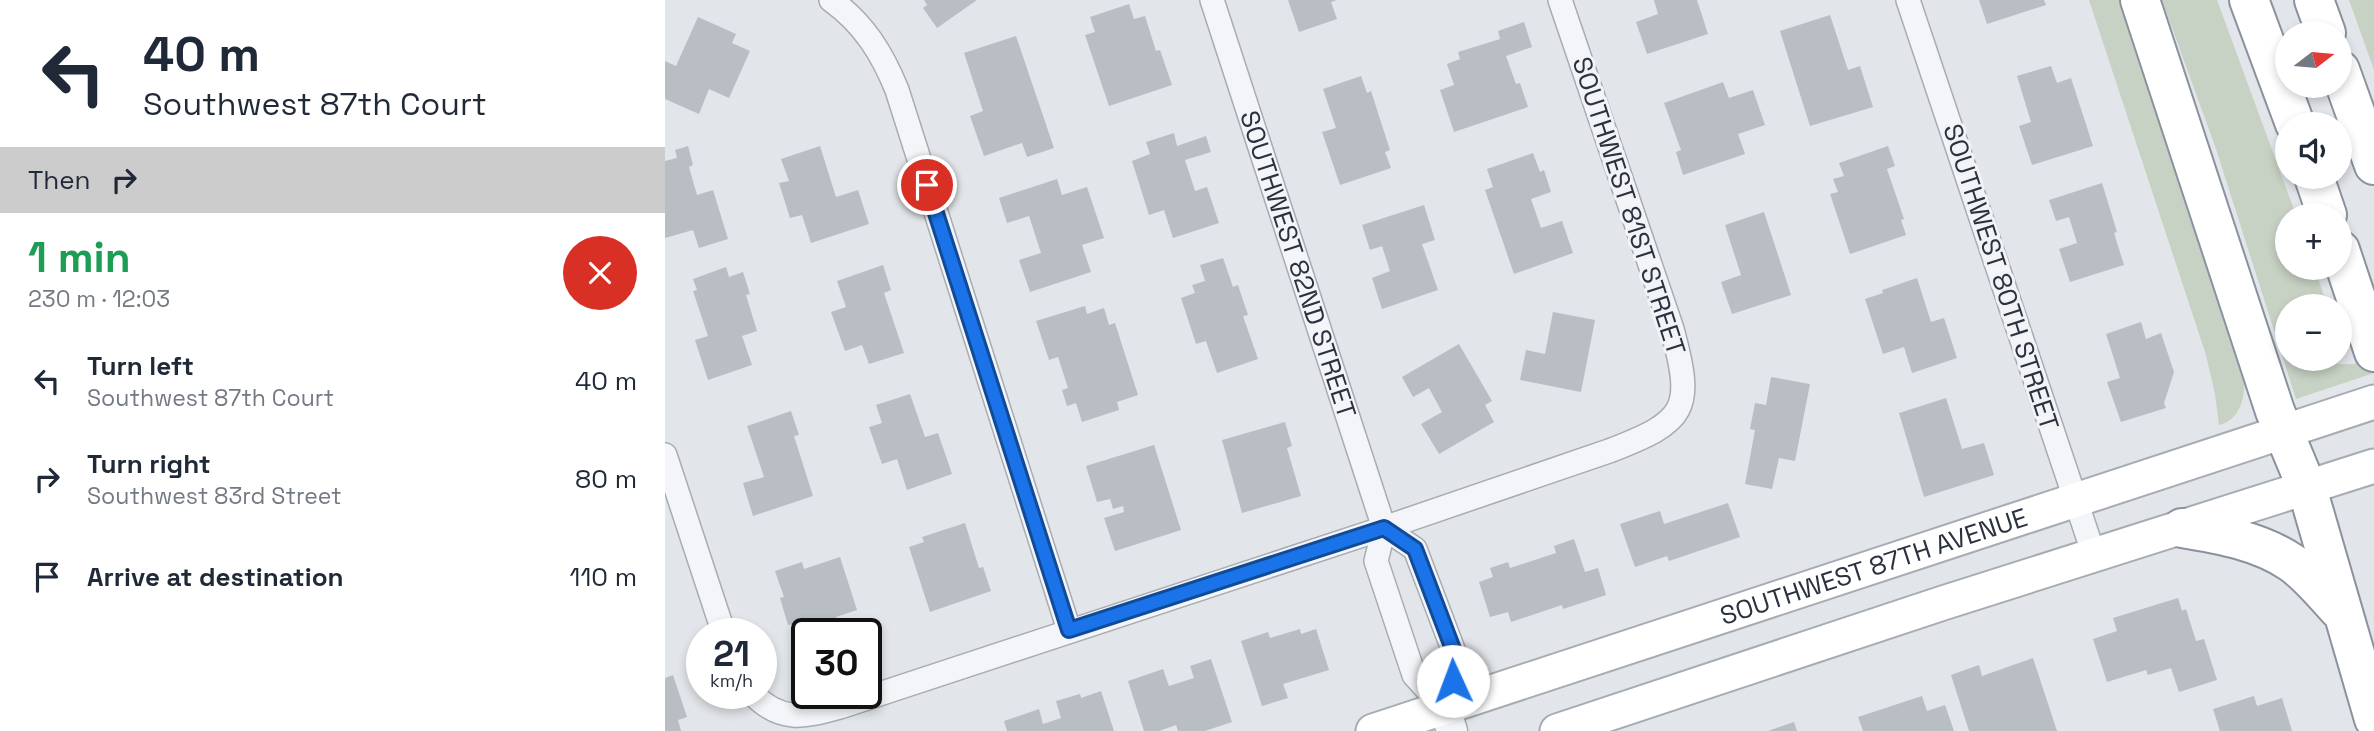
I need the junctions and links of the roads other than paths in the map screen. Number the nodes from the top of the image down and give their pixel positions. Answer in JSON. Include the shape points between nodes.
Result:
{"nodes":[{"id":1,"x":831,"y":0,"type":"edge"},
{"id":2,"x":1212,"y":0,"type":"edge"},
{"id":3,"x":1560,"y":0,"type":"edge"},
{"id":4,"x":1908,"y":0,"type":"edge"},
{"id":5,"x":2140,"y":0,"type":"edge"},
{"id":6,"x":2249,"y":0,"type":"edge"},
{"id":7,"x":2314,"y":0,"type":"edge"},
{"id":8,"x":2322,"y":21,"type":"edge"},
{"id":9,"x":2350,"y":98,"type":"edge"},
{"id":10,"x":2291,"y":112,"type":"edge"},
{"id":11,"x":2374,"y":165,"type":"edge"},
{"id":12,"x":2350,"y":280,"type":"edge"},
{"id":13,"x":2374,"y":352,"type":"edge"},
{"id":14,"x":2374,"y":402,"type":"edge"},
{"id":15,"x":2283,"y":433,"type":"junction"},
{"id":16,"x":665,"y":455,"type":"edge"},
{"id":17,"x":2374,"y":466,"type":"edge"},
{"id":18,"x":2307,"y":488,"type":"junction"},
{"id":19,"x":2076,"y":500,"type":"junction"},
{"id":20,"x":1384,"y":528,"type":"junction"},
{"id":21,"x":2182,"y":528,"type":"junction"},
{"id":22,"x":2094,"y":555,"type":"junction"},
{"id":23,"x":2343,"y":614,"type":"junction"},
{"id":24,"x":719,"y":618,"type":"edge"},
{"id":25,"x":1069,"y":630,"type":"junction"},
{"id":26,"x":776,"y":709,"type":"edge"},
{"id":27,"x":2374,"y":719,"type":"edge"},
{"id":28,"x":1448,"y":720,"type":"edge"},
{"id":29,"x":1373,"y":731,"type":"edge"},
{"id":30,"x":1557,"y":731,"type":"edge"}],
"edges":[{"from":1,"to":25,"type":"street","via":[[869,37],[897,90]]},
{"from":2,"to":20,"type":"street","name":"SOUTHWEST 82ND STREET"},
{"from":3,"to":20,"type":"street","name":"SOUTHWEST 81ST STREET","via":[[1672,329],[1683,369],[1683,399],[1666,425],[1642,439]]},
{"from":4,"to":19,"type":"street","name":"SOUTHWEST 80TH STREET"},
{"from":5,"to":15,"type":"highway"},
{"from":6,"to":10,"type":"highway"},
{"from":7,"to":8,"type":"highway"},
{"from":9,"to":11,"type":"highway"},
{"from":12,"to":13,"type":"highway"},
{"from":14,"to":15,"type":"main road","name":"SOUTHWEST 87TH AVENUE"},
{"from":15,"to":18,"type":"highway"},
{"from":15,"to":19,"type":"main road","name":"SOUTHWEST 87TH AVENUE"},
{"from":16,"to":24,"type":"street"},
{"from":17,"to":18,"type":"main road"},
{"from":18,"to":21,"type":"main road"},
{"from":18,"to":23,"type":"highway"},
{"from":19,"to":22,"type":"street","name":"SOUTHWEST 80TH STREET"},
{"from":19,"to":28,"type":"main road","name":"SOUTHWEST 87TH AVENUE"},
{"from":20,"to":25,"type":"street"},
{"from":20,"to":28,"type":"street","via":[[1376,561],[1414,675]]},
{"from":20,"to":28,"type":"street","via":[[1415,549],[1459,665]]},
{"from":21,"to":22,"type":"main road"},
{"from":21,"to":23,"type":"highway","via":[[2275,553],[2313,581]]},
{"from":22,"to":30,"type":"main road"},
{"from":23,"to":27,"type":"highway"},
{"from":25,"to":26,"type":"street","via":[[819,713],[786,715]]},
{"from":28,"to":29,"type":"main road","name":"SOUTHWEST 87TH AVENUE"}]}
